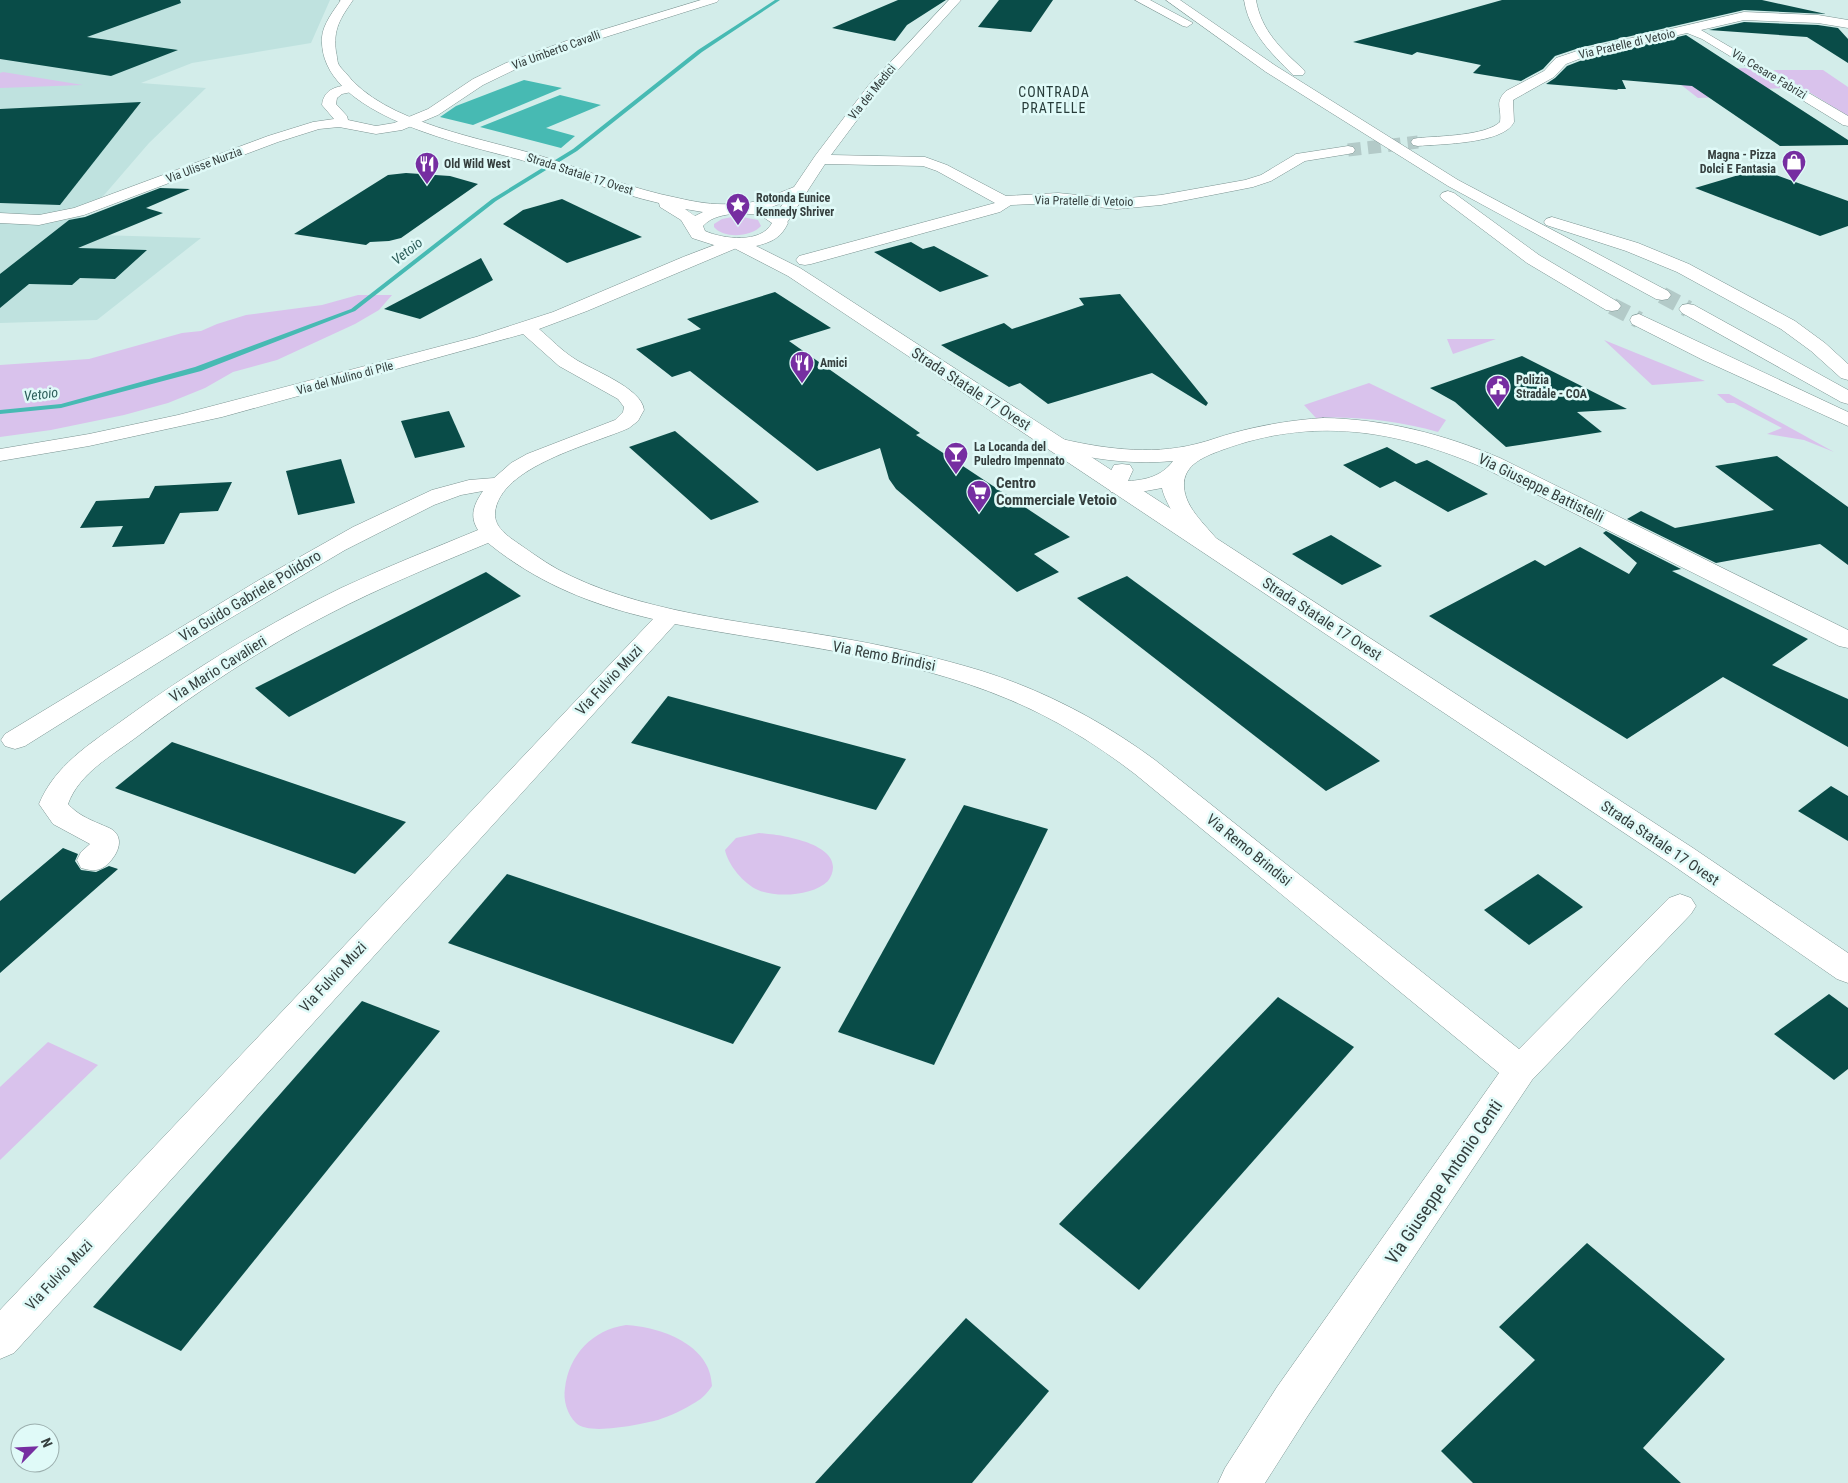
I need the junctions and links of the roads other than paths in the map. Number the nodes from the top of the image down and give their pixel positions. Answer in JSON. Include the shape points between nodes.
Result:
{"nodes":[{"id":1,"x":349,"y":0,"type":"edge"},
{"id":2,"x":713,"y":0,"type":"edge"},
{"id":3,"x":955,"y":0,"type":"edge"},
{"id":4,"x":1141,"y":0,"type":"edge"},
{"id":5,"x":1172,"y":0,"type":"edge"},
{"id":6,"x":1250,"y":0,"type":"edge"},
{"id":7,"x":1742,"y":17,"type":"junction"},
{"id":8,"x":1818,"y":19,"type":"junction"},
{"id":9,"x":1848,"y":24,"type":"edge"},
{"id":10,"x":1689,"y":29,"type":"junction"},
{"id":11,"x":1271,"y":69,"type":"junction"},
{"id":12,"x":349,"y":86,"type":"junction"},
{"id":13,"x":409,"y":122,"type":"junction"},
{"id":14,"x":1848,"y":122,"type":"edge"},
{"id":15,"x":339,"y":123,"type":"junction"},
{"id":16,"x":1380,"y":137,"type":"junction"},
{"id":17,"x":1363,"y":138,"type":"junction"},
{"id":18,"x":1418,"y":142,"type":"tunnel mouth"},
{"id":19,"x":1348,"y":150,"type":"tunnel mouth"},
{"id":20,"x":820,"y":159,"type":"junction"},
{"id":21,"x":1444,"y":176,"type":"junction"},
{"id":22,"x":798,"y":191,"type":"junction"},
{"id":23,"x":648,"y":196,"type":"junction"},
{"id":24,"x":1006,"y":200,"type":"junction"},
{"id":25,"x":734,"y":209,"type":"junction"},
{"id":26,"x":0,"y":218,"type":"edge"},
{"id":27,"x":778,"y":226,"type":"junction"},
{"id":28,"x":698,"y":231,"type":"junction"},
{"id":29,"x":735,"y":243,"type":"junction"},
{"id":30,"x":679,"y":263,"type":"junction"},
{"id":31,"x":799,"y":266,"type":"junction"},
{"id":32,"x":1662,"y":295,"type":"tunnel mouth"},
{"id":33,"x":1612,"y":306,"type":"tunnel mouth"},
{"id":34,"x":1688,"y":309,"type":"tunnel mouth"},
{"id":35,"x":1639,"y":320,"type":"tunnel mouth"},
{"id":36,"x":526,"y":327,"type":"junction"},
{"id":37,"x":1848,"y":374,"type":"edge"},
{"id":38,"x":1848,"y":398,"type":"edge"},
{"id":39,"x":1848,"y":420,"type":"edge"},
{"id":40,"x":1053,"y":444,"type":"junction"},
{"id":41,"x":0,"y":455,"type":"edge"},
{"id":42,"x":1174,"y":462,"type":"junction"},
{"id":43,"x":499,"y":484,"type":"junction"},
{"id":44,"x":1119,"y":487,"type":"junction"},
{"id":45,"x":491,"y":534,"type":"junction"},
{"id":46,"x":1210,"y":546,"type":"junction"},
{"id":47,"x":668,"y":616,"type":"junction"},
{"id":48,"x":1848,"y":640,"type":"edge"},
{"id":49,"x":15,"y":740,"type":"dead end"},
{"id":50,"x":1682,"y":856,"type":"junction"},
{"id":51,"x":92,"y":860,"type":"dead end"},
{"id":52,"x":1680,"y":906,"type":"dead end"},
{"id":53,"x":1848,"y":948,"type":"edge"},
{"id":54,"x":1848,"y":970,"type":"edge"},
{"id":55,"x":1520,"y":1070,"type":"junction"},
{"id":56,"x":0,"y":1339,"type":"edge"},
{"id":57,"x":1240,"y":1483,"type":"edge"}],
"edges":[{"from":1,"to":12,"type":"main road","via":[[340,35],[339,59]]},
{"from":2,"to":13,"type":"main road","name":"Via Umberto Cavalli","via":[[512,66],[478,82],[433,112]]},
{"from":3,"to":20,"type":"main road","name":"Via dei Medici","via":[[873,89]]},
{"from":4,"to":17,"type":"main road","via":[[1242,55]]},
{"from":5,"to":11,"type":"main road"},
{"from":6,"to":16,"type":"main road","via":[[1260,30],[1277,51],[1314,86]]},
{"from":7,"to":8,"type":"main road","name":"Via Pratelle di Vetoio"},
{"from":7,"to":8,"type":"main road","via":[[1734,12],[1751,4]]},
{"from":7,"to":10,"type":"main road","name":"Via Pratelle di Vetoio"},
{"from":8,"to":9,"type":"main road","name":"Via Pratelle di Vetoio"},
{"from":10,"to":14,"type":"main road","name":"Via Cesare Fabrizi","via":[[1706,36]]},
{"from":10,"to":18,"type":"main road","name":"Via Pratelle di Vetoio","via":[[1561,61],[1549,74],[1511,94],[1505,103],[1507,124],[1496,132]]},
{"from":11,"to":16,"type":"main road"},
{"from":11,"to":17,"type":"main road"},
{"from":12,"to":13,"type":"main road","name":"Strada Statale 17 Ovest"},
{"from":12,"to":15,"type":"main road","via":[[330,97],[329,105],[342,116]]},
{"from":13,"to":15,"type":"main road","name":"Via Ulisse Nurzia","via":[[376,130]]},
{"from":13,"to":23,"type":"main road","name":"Strada Statale 17 Ovest","via":[[537,159]]},
{"from":15,"to":26,"type":"main road","name":"Via Ulisse Nurzia","via":[[273,139],[78,212],[39,220]]},
{"from":16,"to":21,"type":"main road"},
{"from":17,"to":33,"type":"main road","via":[[1533,259]]},
{"from":19,"to":24,"type":"main road","name":"Via Pratelle di Vetoio","via":[[1301,157],[1256,182],[1161,200],[1117,204],[1058,198]]},
{"from":20,"to":22,"type":"main road","name":"Via dei Medici"},
{"from":20,"to":24,"type":"main road","name":"Via Pratelle di Vetoio","via":[[925,162],[942,168],[994,198]]},
{"from":21,"to":32,"type":"main road"},
{"from":21,"to":37,"type":"main road","via":[[1547,221],[1638,249],[1683,268],[1788,325]]},
{"from":22,"to":25,"type":"main road","via":[[772,203]]},
{"from":22,"to":27,"type":"main road","name":"Via dei Medici"},
{"from":23,"to":25,"type":"main road","name":"Strada Statale 17 Ovest","via":[[692,206]]},
{"from":23,"to":28,"type":"main road","name":"Strada Statale 17 Ovest","via":[[681,212]]},
{"from":24,"to":31,"type":"main road","via":[[994,209]]},
{"from":25,"to":27,"type":"main road","via":[[774,215]]},
{"from":25,"to":28,"type":"main road","via":[[699,219]]},
{"from":27,"to":29,"type":"main road","via":[[763,238]]},
{"from":27,"to":31,"type":"main road","name":"Strada Statale 17 Ovest","via":[[778,249]]},
{"from":28,"to":29,"type":"main road","via":[[715,241]]},
{"from":28,"to":30,"type":"main road","name":"Via del Mulino di Pile","via":[[699,245]]},
{"from":29,"to":30,"type":"main road","name":"Via del Mulino di Pile"},
{"from":29,"to":31,"type":"main road","name":"Strada Statale 17 Ovest"},
{"from":30,"to":36,"type":"main road","name":"Via del Mulino di Pile","via":[[634,286]]},
{"from":31,"to":40,"type":"main road","name":"Strada Statale 17 Ovest"},
{"from":34,"to":38,"type":"main road"},
{"from":35,"to":39,"type":"main road"},
{"from":36,"to":41,"type":"main road","name":"Via del Mulino di Pile","via":[[164,425],[102,439]]},
{"from":36,"to":43,"type":"main road","via":[[566,362],[625,395],[635,407],[622,424],[524,464]]},
{"from":40,"to":42,"type":"main road"},
{"from":40,"to":44,"type":"main road","name":"Strada Statale 17 Ovest"},
{"from":42,"to":44,"type":"main road","name":"Via Giuseppe Battistelli","via":[[1170,477],[1130,488]]},
{"from":42,"to":46,"type":"main road","via":[[1175,495]]},
{"from":42,"to":48,"type":"main road","name":"Via Giuseppe Battistelli","via":[[1212,447],[1267,432],[1322,424],[1378,428],[1426,438],[1516,474]]},
{"from":43,"to":45,"type":"main road","via":[[484,513]]},
{"from":43,"to":49,"type":"main road","name":"Via Guido Gabriele Polidoro","via":[[474,484],[451,490],[357,534]]},
{"from":44,"to":46,"type":"main road","name":"Strada Statale 17 Ovest"},
{"from":45,"to":47,"type":"main road","name":"Via Remo Brindisi","via":[[525,561],[573,588]]},
{"from":45,"to":51,"type":"main road","name":"Via Mario Cavalieri","via":[[350,594],[235,656],[154,711],[74,773],[57,791],[53,804],[58,814],[68,822],[104,839],[104,850]]},
{"from":46,"to":50,"type":"main road","name":"Strada Statale 17 Ovest"},
{"from":47,"to":55,"type":"main road","name":"Via Remo Brindisi","via":[[941,667],[1000,686],[1069,717],[1121,748]]},
{"from":47,"to":56,"type":"main road","name":"Via Fulvio Muzi"},
{"from":50,"to":53,"type":"main road","via":[[1751,898]]},
{"from":50,"to":54,"type":"main road","name":"Strada Statale 17 Ovest"},
{"from":52,"to":55,"type":"main road","name":"Via Giuseppe Antonio Centi"},
{"from":55,"to":57,"type":"main road","name":"Via Giuseppe Antonio Centi"}]}
